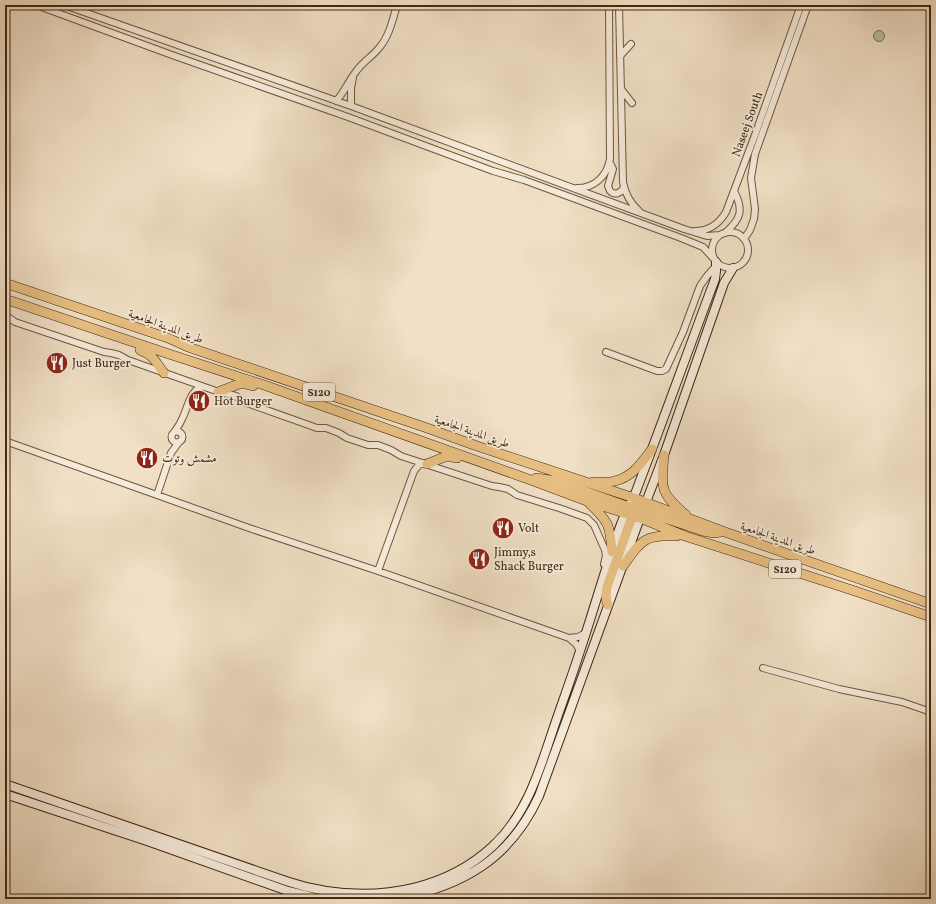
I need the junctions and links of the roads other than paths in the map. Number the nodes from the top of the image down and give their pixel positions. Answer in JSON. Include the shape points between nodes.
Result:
{"nodes":[{"id":1,"x":36,"y":5,"type":"edge"},
{"id":2,"x":64,"y":5,"type":"edge"},
{"id":3,"x":397,"y":5,"type":"edge"},
{"id":4,"x":609,"y":5,"type":"edge"},
{"id":5,"x":619,"y":5,"type":"edge"},
{"id":6,"x":801,"y":5,"type":"edge"},
{"id":7,"x":808,"y":5,"type":"edge"},
{"id":8,"x":631,"y":44,"type":"dead end"},
{"id":9,"x":620,"y":56,"type":"junction"},
{"id":10,"x":355,"y":73,"type":"junction"},
{"id":11,"x":621,"y":89,"type":"junction"},
{"id":12,"x":336,"y":101,"type":"junction"},
{"id":13,"x":632,"y":103,"type":"dead end"},
{"id":14,"x":351,"y":106,"type":"junction"},
{"id":15,"x":610,"y":163,"type":"junction"},
{"id":16,"x":527,"y":170,"type":"junction"},
{"id":17,"x":524,"y":180,"type":"junction"},
{"id":18,"x":624,"y":187,"type":"junction"},
{"id":19,"x":575,"y":188,"type":"junction"},
{"id":20,"x":734,"y":191,"type":"junction"},
{"id":21,"x":641,"y":213,"type":"junction"},
{"id":22,"x":693,"y":231,"type":"junction"},
{"id":23,"x":723,"y":234,"type":"junction"},
{"id":24,"x":744,"y":239,"type":"junction"},
{"id":25,"x":715,"y":262,"type":"junction"},
{"id":26,"x":733,"y":268,"type":"junction"},
{"id":27,"x":5,"y":283,"type":"edge"},
{"id":28,"x":5,"y":299,"type":"edge"},
{"id":29,"x":5,"y":315,"type":"edge"},
{"id":30,"x":129,"y":340,"type":"junction"},
{"id":31,"x":606,"y":352,"type":"dead end"},
{"id":32,"x":164,"y":373,"type":"junction"},
{"id":33,"x":188,"y":382,"type":"junction"},
{"id":34,"x":264,"y":385,"type":"junction"},
{"id":35,"x":202,"y":387,"type":"junction"},
{"id":36,"x":218,"y":392,"type":"junction"},
{"id":37,"x":191,"y":397,"type":"junction"},
{"id":38,"x":178,"y":432,"type":"junction"},
{"id":39,"x":172,"y":440,"type":"junction"},
{"id":40,"x":5,"y":441,"type":"edge"},
{"id":41,"x":179,"y":442,"type":"junction"},
{"id":42,"x":652,"y":449,"type":"junction"},
{"id":43,"x":171,"y":453,"type":"junction"},
{"id":44,"x":664,"y":455,"type":"junction"},
{"id":45,"x":469,"y":458,"type":"junction"},
{"id":46,"x":410,"y":459,"type":"junction"},
{"id":47,"x":425,"y":464,"type":"junction"},
{"id":48,"x":413,"y":474,"type":"junction"},
{"id":49,"x":528,"y":479,"type":"junction"},
{"id":50,"x":588,"y":483,"type":"junction"},
{"id":51,"x":157,"y":495,"type":"junction"},
{"id":52,"x":588,"y":501,"type":"junction"},
{"id":53,"x":635,"y":509,"type":"junction"},
{"id":54,"x":691,"y":518,"type":"junction"},
{"id":55,"x":725,"y":532,"type":"junction"},
{"id":56,"x":685,"y":536,"type":"junction"},
{"id":57,"x":612,"y":552,"type":"junction"},
{"id":58,"x":623,"y":566,"type":"junction"},
{"id":59,"x":378,"y":571,"type":"junction"},
{"id":60,"x":600,"y":589,"type":"junction"},
{"id":61,"x":931,"y":604,"type":"edge"},
{"id":62,"x":608,"y":605,"type":"junction"},
{"id":63,"x":931,"y":618,"type":"edge"},
{"id":64,"x":586,"y":633,"type":"junction"},
{"id":65,"x":569,"y":638,"type":"junction"},
{"id":66,"x":580,"y":651,"type":"junction"},
{"id":67,"x":763,"y":668,"type":"dead end"},
{"id":68,"x":931,"y":712,"type":"edge"},
{"id":69,"x":5,"y":784,"type":"edge"},
{"id":70,"x":5,"y":794,"type":"edge"},
{"id":71,"x":320,"y":899,"type":"edge"},
{"id":72,"x":397,"y":899,"type":"edge"}],
"edges":[{"from":1,"to":17,"type":"street","via":[[172,56]]},
{"from":2,"to":12,"type":"street"},
{"from":3,"to":10,"type":"street","via":[[384,41]]},
{"from":4,"to":15,"type":"street"},
{"from":5,"to":9,"type":"street"},
{"from":6,"to":20,"type":"street","name":"Naseej South"},
{"from":7,"to":24,"type":"street","via":[[755,154],[751,178],[754,219]]},
{"from":8,"to":9,"type":"street"},
{"from":9,"to":11,"type":"street"},
{"from":10,"to":12,"type":"street"},
{"from":10,"to":14,"type":"street","via":[[351,88]]},
{"from":11,"to":13,"type":"street"},
{"from":11,"to":18,"type":"street"},
{"from":12,"to":14,"type":"street"},
{"from":14,"to":16,"type":"street"},
{"from":15,"to":18,"type":"street","via":[[613,169],[608,186],[610,191],[618,193]]},
{"from":15,"to":19,"type":"street","via":[[604,176],[597,182],[588,187]]},
{"from":16,"to":17,"type":"street"},
{"from":16,"to":19,"type":"street"},
{"from":17,"to":25,"type":"street","via":[[699,245]]},
{"from":18,"to":21,"type":"street","via":[[630,201]]},
{"from":19,"to":21,"type":"street"},
{"from":20,"to":22,"type":"street","name":"Naseej South","via":[[719,222],[709,229]]},
{"from":20,"to":23,"type":"street","via":[[740,214],[735,224]]},
{"from":21,"to":22,"type":"street"},
{"from":22,"to":23,"type":"street","via":[[707,236]]},
{"from":23,"to":24,"type":"street","via":[[734,232]]},
{"from":23,"to":25,"type":"street","via":[[713,244]]},
{"from":24,"to":26,"type":"street","via":[[747,256],[743,263]]},
{"from":25,"to":26,"type":"street"},
{"from":25,"to":31,"type":"street","via":[[700,286],[666,368],[657,371]]},
{"from":25,"to":42,"type":"main road","via":[[715,279]]},
{"from":26,"to":44,"type":"main road","via":[[724,282]]},
{"from":27,"to":50,"type":"main road","name":"طريق المدينة الجامعية","number":"S120"},
{"from":28,"to":30,"type":"main road","name":"طريق المدينة الجامعية","number":"S120"},
{"from":29,"to":32,"type":"street","via":[[15,322],[117,354]]},
{"from":30,"to":32,"type":"main road","via":[[136,348],[152,356]]},
{"from":30,"to":34,"type":"main road","name":"طريق المدينة الجامعية","number":"S120"},
{"from":32,"to":33,"type":"street"},
{"from":33,"to":35,"type":"street"},
{"from":33,"to":37,"type":"street"},
{"from":34,"to":36,"type":"main road","via":[[239,384]]},
{"from":34,"to":45,"type":"main road","name":"طريق المدينة الجامعية","number":"S120"},
{"from":35,"to":36,"type":"street"},
{"from":35,"to":37,"type":"street"},
{"from":36,"to":46,"type":"street","via":[[236,396],[247,403],[318,428],[326,428],[368,445],[378,445]]},
{"from":37,"to":38,"type":"street"},
{"from":38,"to":39,"type":"street","via":[[171,435]]},
{"from":38,"to":41,"type":"street","via":[[182,436]]},
{"from":39,"to":41,"type":"street"},
{"from":39,"to":43,"type":"street"},
{"from":40,"to":51,"type":"street"},
{"from":41,"to":43,"type":"street"},
{"from":42,"to":50,"type":"main road","via":[[626,477],[614,481]]},
{"from":42,"to":53,"type":"main road"},
{"from":43,"to":51,"type":"street"},
{"from":44,"to":53,"type":"main road"},
{"from":44,"to":54,"type":"main road","via":[[662,480],[665,493]]},
{"from":45,"to":47,"type":"main road","via":[[447,456]]},
{"from":45,"to":49,"type":"main road","name":"طريق المدينة الجامعية","number":"S120"},
{"from":46,"to":47,"type":"street"},
{"from":46,"to":48,"type":"street"},
{"from":47,"to":48,"type":"street","via":[[417,467]]},
{"from":47,"to":60,"type":"street","via":[[508,489],[517,495],[590,521],[606,553],[599,581]]},
{"from":48,"to":59,"type":"street"},
{"from":49,"to":52,"type":"main road","name":"طريق المدينة الجامعية","number":"S120"},
{"from":49,"to":53,"type":"main road","via":[[556,481]]},
{"from":50,"to":53,"type":"main road","name":"طريق المدينة الجامعية","number":"S120"},
{"from":51,"to":59,"type":"street"},
{"from":52,"to":53,"type":"main road","name":"طريق المدينة الجامعية","number":"S120"},
{"from":52,"to":57,"type":"main road","via":[[609,526]]},
{"from":53,"to":54,"type":"main road","name":"طريق المدينة الجامعية","number":"S120"},
{"from":53,"to":55,"type":"main road","via":[[708,532]]},
{"from":53,"to":56,"type":"main road","name":"طريق المدينة الجامعية","number":"S120"},
{"from":53,"to":57,"type":"main road"},
{"from":53,"to":58,"type":"main road"},
{"from":53,"to":62,"type":"main road","via":[[608,588]]},
{"from":54,"to":55,"type":"main road","name":"طريق المدينة الجامعية","number":"S120"},
{"from":55,"to":61,"type":"main road","name":"طريق المدينة الجامعية","number":"S120"},
{"from":56,"to":58,"type":"main road","via":[[664,535],[646,539]]},
{"from":56,"to":63,"type":"main road","name":"طريق المدينة الجامعية","number":"S120"},
{"from":57,"to":60,"type":"main road"},
{"from":58,"to":62,"type":"main road"},
{"from":59,"to":65,"type":"street"},
{"from":60,"to":64,"type":"main road"},
{"from":62,"to":72,"type":"main road","via":[[539,796],[518,832],[501,852],[474,872],[443,886]]},
{"from":64,"to":65,"type":"street"},
{"from":64,"to":66,"type":"main road"},
{"from":65,"to":66,"type":"street"},
{"from":66,"to":69,"type":"main road","via":[[530,794],[510,828],[480,857],[462,869],[423,886],[360,894],[308,888]]},
{"from":67,"to":68,"type":"street","via":[[839,689],[902,702]]},
{"from":70,"to":71,"type":"main road","via":[[288,891]]}]}
